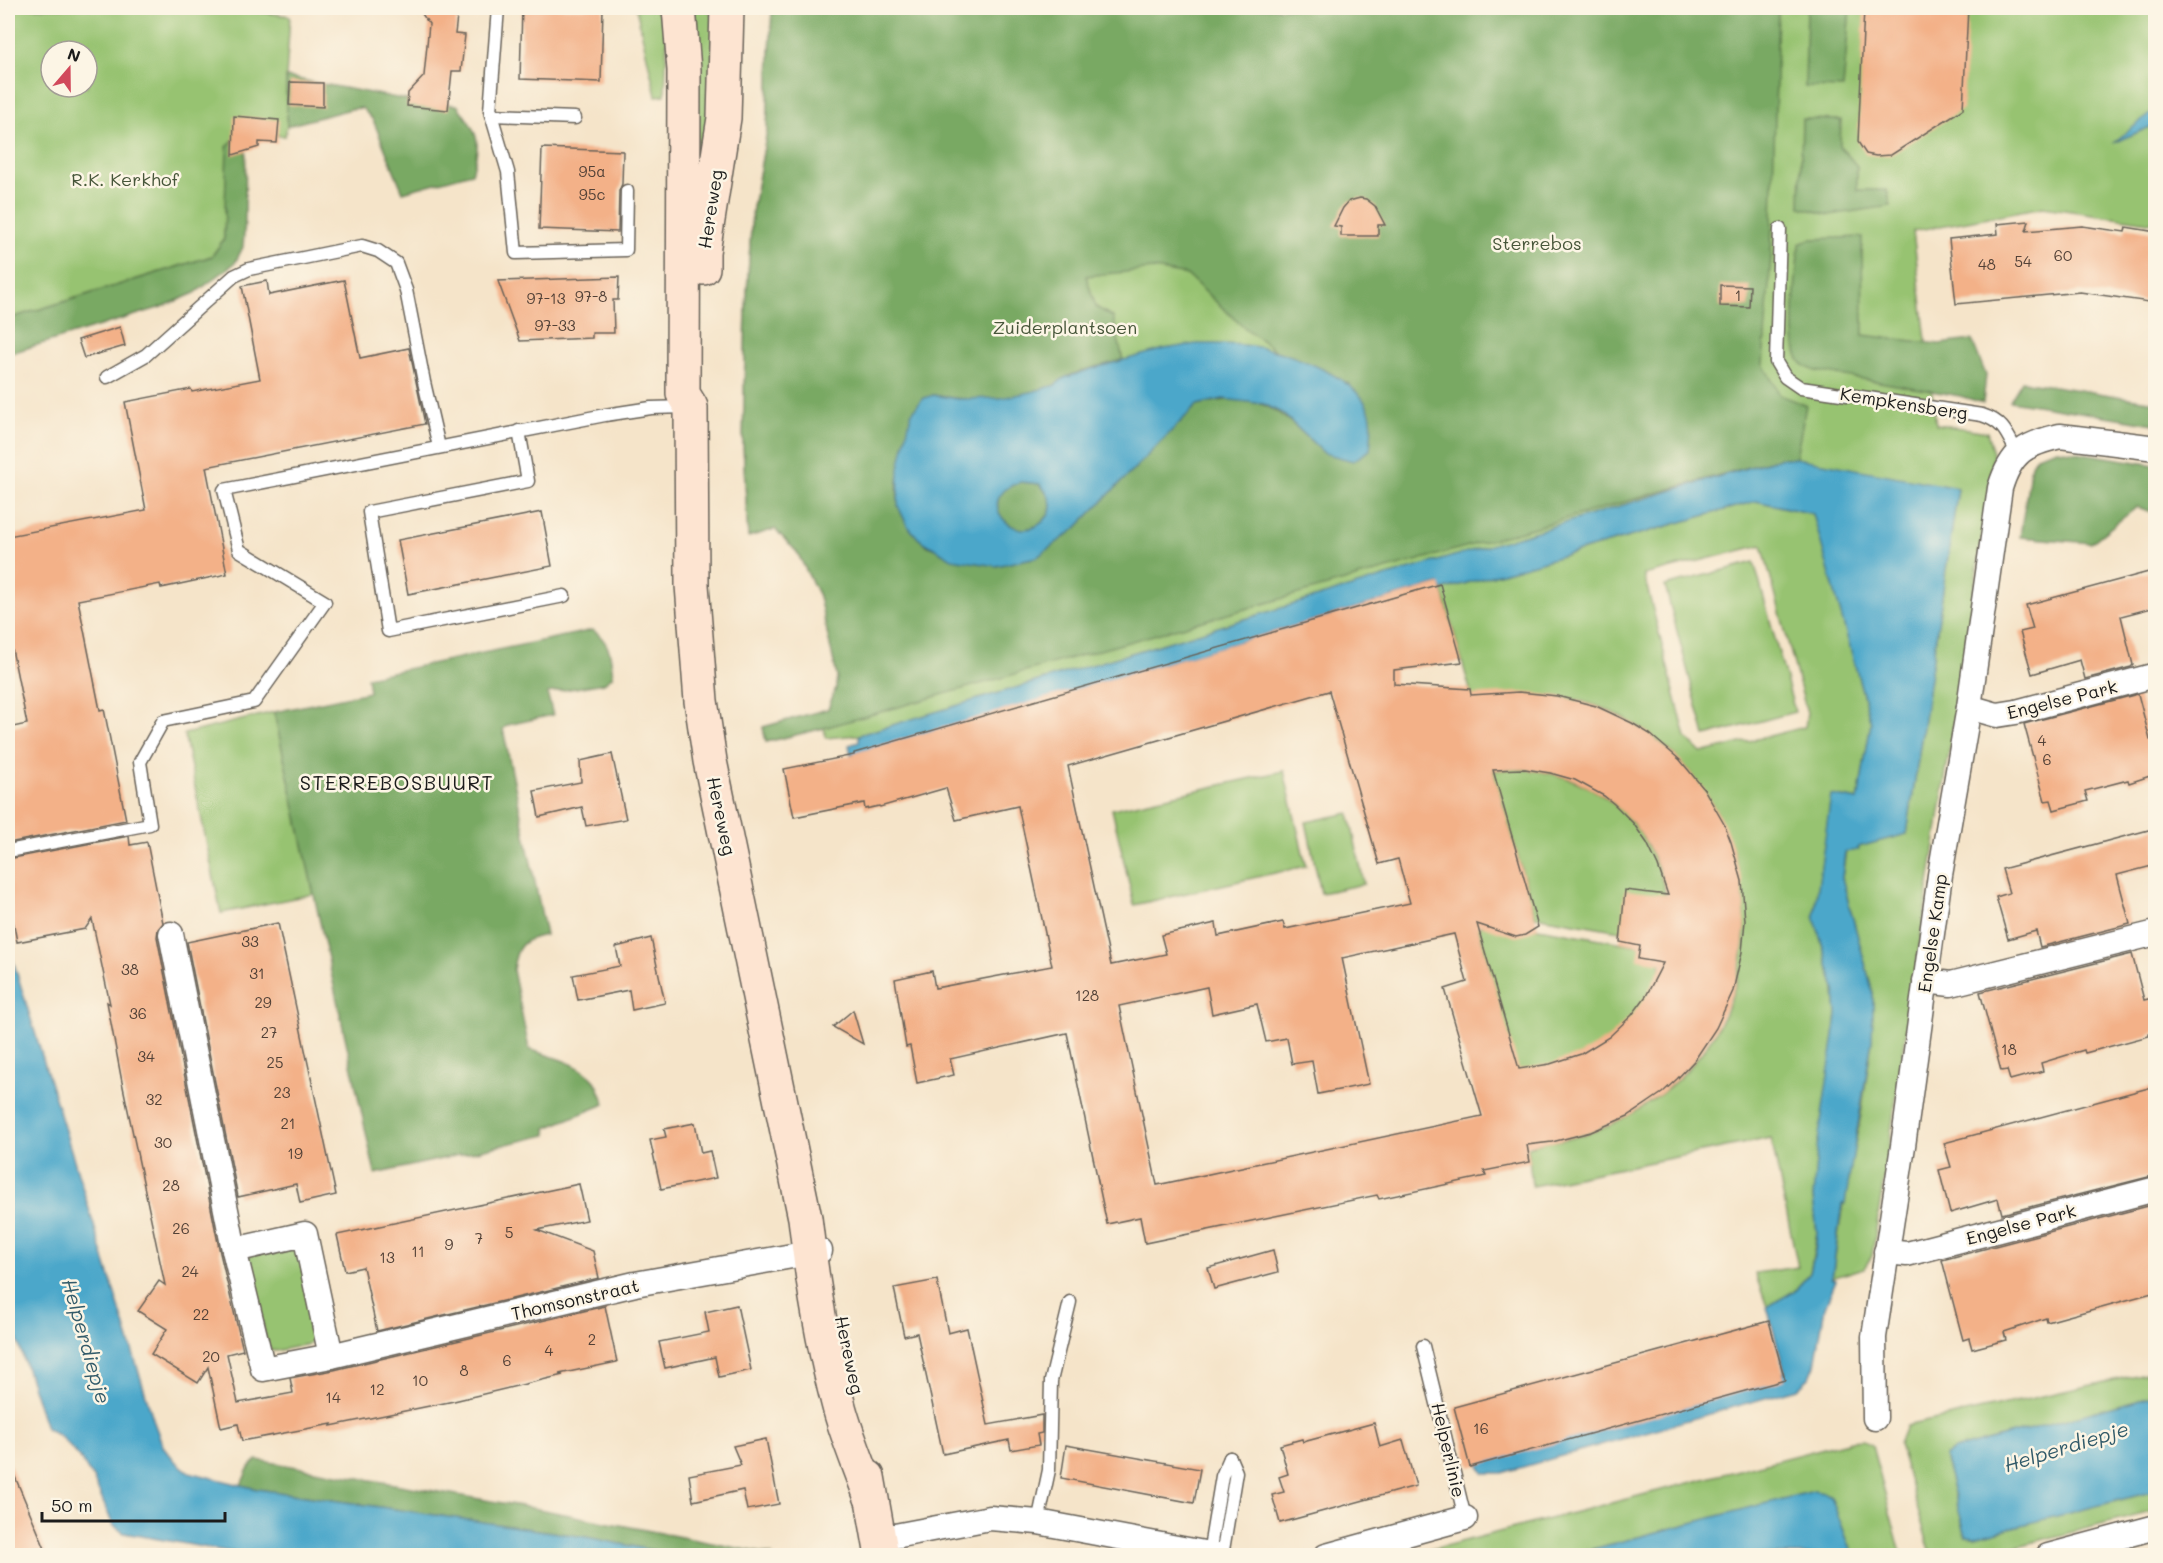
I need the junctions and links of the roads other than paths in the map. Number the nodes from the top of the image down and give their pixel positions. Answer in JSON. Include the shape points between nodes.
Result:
{"nodes":[{"id":1,"x":498,"y":8,"type":"edge"},
{"id":2,"x":679,"y":8,"type":"edge"},
{"id":3,"x":727,"y":8,"type":"edge"},
{"id":4,"x":491,"y":115,"type":"junction"},
{"id":5,"x":575,"y":118,"type":"dead end"},
{"id":6,"x":627,"y":191,"type":"dead end"},
{"id":7,"x":1780,"y":229,"type":"dead end"},
{"id":8,"x":107,"y":377,"type":"dead end"},
{"id":9,"x":692,"y":407,"type":"junction"},
{"id":10,"x":519,"y":431,"type":"junction"},
{"id":11,"x":439,"y":447,"type":"junction"},
{"id":12,"x":2156,"y":448,"type":"edge"},
{"id":13,"x":2017,"y":453,"type":"junction"},
{"id":14,"x":564,"y":596,"type":"dead end"},
{"id":15,"x":2156,"y":675,"type":"edge"},
{"id":16,"x":1969,"y":707,"type":"junction"},
{"id":17,"x":8,"y":851,"type":"edge"},
{"id":18,"x":2156,"y":933,"type":"edge"},
{"id":19,"x":171,"y":934,"type":"dead end"},
{"id":20,"x":1925,"y":981,"type":"junction"},
{"id":21,"x":2156,"y":1189,"type":"edge"},
{"id":22,"x":234,"y":1250,"type":"junction"},
{"id":23,"x":815,"y":1252,"type":"junction"},
{"id":24,"x":1886,"y":1252,"type":"junction"},
{"id":25,"x":1070,"y":1302,"type":"dead end"},
{"id":26,"x":1423,"y":1346,"type":"dead end"},
{"id":27,"x":331,"y":1356,"type":"junction"},
{"id":28,"x":1875,"y":1418,"type":"dead end"},
{"id":29,"x":1465,"y":1518,"type":"joint"},
{"id":30,"x":1038,"y":1522,"type":"junction"},
{"id":31,"x":2156,"y":1527,"type":"edge"},
{"id":32,"x":880,"y":1547,"type":"edge"},
{"id":33,"x":1217,"y":1555,"type":"edge"},
{"id":34,"x":1326,"y":1556,"type":"edge"},
{"id":35,"x":2048,"y":1556,"type":"edge"}],
"edges":[{"from":1,"to":4,"type":"lane"},
{"from":2,"to":9,"type":"main road","name":"Hereweg","via":[[684,70],[683,394]]},
{"from":3,"to":9,"type":"main road","name":"Hereweg","via":[[724,118],[703,252],[702,393]]},
{"from":4,"to":5,"type":"lane"},
{"from":4,"to":6,"type":"lane","via":[[508,172],[516,253],[626,250]]},
{"from":7,"to":13,"type":"lane","name":"Kempkensberg","via":[[1776,362],[1785,377],[1801,388],[1995,419]]},
{"from":8,"to":11,"type":"lane","via":[[146,355],[234,276],[249,269],[362,246],[396,263],[406,290]]},
{"from":9,"to":10,"type":"lane","via":[[651,408]]},
{"from":9,"to":23,"type":"main road","name":"Hereweg","via":[[692,585],[703,713]]},
{"from":10,"to":11,"type":"lane"},
{"from":10,"to":14,"type":"lane","via":[[528,481],[369,512],[388,631]]},
{"from":11,"to":17,"type":"lane","via":[[224,490],[238,550],[325,602],[254,702],[163,722],[140,762],[150,824]]},
{"from":12,"to":13,"type":"street","via":[[2060,436],[2036,442]]},
{"from":13,"to":16,"type":"street","name":"Engelse Kamp","via":[[2000,488]]},
{"from":15,"to":16,"type":"street","name":"Engelse Park","via":[[1997,715]]},
{"from":16,"to":20,"type":"street","name":"Engelse Kamp"},
{"from":18,"to":20,"type":"street","via":[[1951,984]]},
{"from":19,"to":22,"type":"street","name":"Thomsonstraat"},
{"from":20,"to":24,"type":"street","name":"Engelse Kamp"},
{"from":21,"to":24,"type":"street","name":"Engelse Park","via":[[1906,1254]]},
{"from":22,"to":27,"type":"street","name":"Thomsonstraat","via":[[263,1370]]},
{"from":22,"to":27,"type":"street","via":[[305,1234]]},
{"from":23,"to":27,"type":"street","name":"Thomsonstraat","via":[[635,1284]]},
{"from":23,"to":32,"type":"main road","name":"Hereweg","via":[[814,1291],[838,1404],[871,1498]]},
{"from":24,"to":28,"type":"street","name":"Engelse Kamp","via":[[1874,1337]]},
{"from":25,"to":30,"type":"lane","via":[[1051,1381],[1049,1470]]},
{"from":26,"to":29,"type":"lane","name":"Helperlinie"},
{"from":29,"to":34,"type":"street","name":"Helperlinie"},
{"from":30,"to":32,"type":"street","via":[[990,1518]]},
{"from":30,"to":33,"type":"street"},
{"from":31,"to":35,"type":"street"},
{"from":33,"to":33,"type":"lane","via":[[1236,1473],[1230,1458],[1222,1476]]}]}
